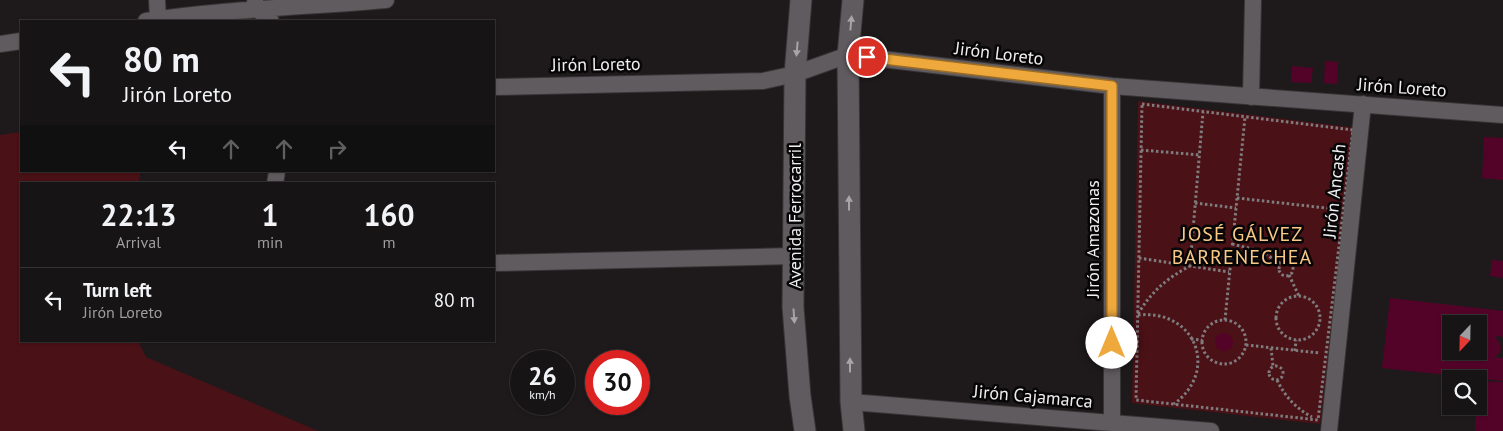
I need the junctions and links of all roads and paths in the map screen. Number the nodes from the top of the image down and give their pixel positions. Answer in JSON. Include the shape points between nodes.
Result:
{"nodes":[{"id":1,"x":157,"y":0,"type":"edge"},
{"id":2,"x":386,"y":0,"type":"edge"},
{"id":3,"x":801,"y":0,"type":"edge"},
{"id":4,"x":853,"y":0,"type":"edge"},
{"id":5,"x":1253,"y":0,"type":"edge"},
{"id":6,"x":255,"y":4,"type":"edge"},
{"id":7,"x":152,"y":20,"type":"edge"},
{"id":8,"x":270,"y":20,"type":"edge"},
{"id":9,"x":20,"y":41,"type":"edge"},
{"id":10,"x":0,"y":44,"type":"edge"},
{"id":11,"x":848,"y":55,"type":"junction"},
{"id":12,"x":795,"y":74,"type":"junction"},
{"id":13,"x":1112,"y":86,"type":"junction"},
{"id":14,"x":495,"y":87,"type":"edge"},
{"id":15,"x":1251,"y":97,"type":"junction"},
{"id":16,"x":1363,"y":104,"type":"junction"},
{"id":17,"x":1159,"y":106,"type":"dead end"},
{"id":18,"x":1203,"y":112,"type":"dead end"},
{"id":19,"x":1503,"y":115,"type":"edge"},
{"id":20,"x":1245,"y":117,"type":"dead end"},
{"id":21,"x":1253,"y":118,"type":"dead end"},
{"id":22,"x":1141,"y":150,"type":"junction"},
{"id":23,"x":1200,"y":155,"type":"junction"},
{"id":24,"x":1237,"y":198,"type":"junction"},
{"id":25,"x":1195,"y":203,"type":"junction"},
{"id":26,"x":1236,"y":208,"type":"junction"},
{"id":27,"x":1343,"y":210,"type":"junction"},
{"id":28,"x":1232,"y":244,"type":"junction"},
{"id":29,"x":793,"y":256,"type":"junction"},
{"id":30,"x":1138,"y":258,"type":"junction"},
{"id":31,"x":495,"y":263,"type":"edge"},
{"id":32,"x":1280,"y":264,"type":"junction"},
{"id":33,"x":1190,"y":266,"type":"junction"},
{"id":34,"x":1229,"y":272,"type":"junction"},
{"id":35,"x":1289,"y":275,"type":"junction"},
{"id":36,"x":1299,"y":296,"type":"junction"},
{"id":37,"x":1137,"y":315,"type":"junction"},
{"id":38,"x":1225,"y":320,"type":"junction"},
{"id":39,"x":1192,"y":339,"type":"junction"},
{"id":40,"x":1202,"y":340,"type":"junction"},
{"id":41,"x":1296,"y":340,"type":"junction"},
{"id":42,"x":1246,"y":345,"type":"junction"},
{"id":43,"x":1271,"y":348,"type":"junction"},
{"id":44,"x":1295,"y":350,"type":"junction"},
{"id":45,"x":1326,"y":354,"type":"junction"},
{"id":46,"x":1273,"y":366,"type":"junction"},
{"id":47,"x":1278,"y":380,"type":"junction"},
{"id":48,"x":850,"y":402,"type":"junction"},
{"id":49,"x":1174,"y":404,"type":"junction"},
{"id":50,"x":1112,"y":422,"type":"junction"},
{"id":51,"x":1322,"y":426,"type":"edge"},
{"id":52,"x":805,"y":431,"type":"edge"},
{"id":53,"x":854,"y":431,"type":"edge"},
{"id":54,"x":1211,"y":431,"type":"edge"}],
"edges":[{"from":1,"to":7,"type":"street"},
{"from":2,"to":6,"type":"street","via":[[312,6]]},
{"from":3,"to":12,"type":"street","name":"Avenida Ferrocarril","one_way":true},
{"from":11,"to":4,"type":"street","one_way":true},
{"from":5,"to":15,"type":"street"},
{"from":6,"to":7,"type":"street"},
{"from":6,"to":8,"type":"street"},
{"from":9,"to":10,"type":"street"},
{"from":11,"to":12,"type":"street","name":"Jirón Loreto"},
{"from":11,"to":13,"type":"street","name":"Jirón Loreto"},
{"from":48,"to":11,"type":"street","one_way":true},
{"from":12,"to":14,"type":"street","name":"Jirón Loreto","via":[[763,81]]},
{"from":12,"to":29,"type":"street","name":"Avenida Ferrocarril"},
{"from":13,"to":15,"type":"street","name":"Jirón Loreto"},
{"from":13,"to":50,"type":"street","name":"Jirón Amazonas"},
{"from":15,"to":16,"type":"street","name":"Jirón Loreto"},
{"from":16,"to":19,"type":"street","name":"Jirón Loreto"},
{"from":16,"to":51,"type":"street","name":"Jirón Ancash"},
{"from":17,"to":22,"type":"path","via":[[1142,104]]},
{"from":18,"to":23,"type":"path"},
{"from":20,"to":24,"type":"path"},
{"from":21,"to":27,"type":"path","via":[[1353,130]]},
{"from":22,"to":23,"type":"path"},
{"from":22,"to":30,"type":"path"},
{"from":23,"to":25,"type":"path"},
{"from":24,"to":26,"type":"path"},
{"from":24,"to":27,"type":"path"},
{"from":25,"to":26,"type":"path"},
{"from":25,"to":33,"type":"path"},
{"from":26,"to":28,"type":"path"},
{"from":27,"to":45,"type":"path"},
{"from":28,"to":32,"type":"path","via":[[1261,251]]},
{"from":28,"to":34,"type":"path"},
{"from":29,"to":31,"type":"street"},
{"from":29,"to":52,"type":"street","name":"Avenida Ferrocarril","one_way":true,"via":[[793,307]]},
{"from":30,"to":33,"type":"path"},
{"from":30,"to":37,"type":"path"},
{"from":32,"to":35,"type":"path","via":[[1279,271]]},
{"from":32,"to":35,"type":"path","via":[[1286,261],[1293,266]]},
{"from":33,"to":34,"type":"path"},
{"from":33,"to":37,"type":"path","via":[[1162,283]]},
{"from":34,"to":38,"type":"path"},
{"from":35,"to":36,"type":"path"},
{"from":36,"to":41,"type":"path","via":[[1283,302],[1276,316],[1281,332]]},
{"from":36,"to":41,"type":"path","via":[[1314,304],[1320,320],[1312,335]]},
{"from":37,"to":39,"type":"path","via":[[1161,315],[1182,327]]},
{"from":37,"to":49,"type":"path","via":[[1136,400]]},
{"from":38,"to":40,"type":"path","via":[[1209,326]]},
{"from":38,"to":42,"type":"path","via":[[1240,327]]},
{"from":39,"to":40,"type":"path"},
{"from":39,"to":49,"type":"path","via":[[1198,369],[1183,398]]},
{"from":40,"to":42,"type":"path","via":[[1208,357],[1224,364],[1239,358]]},
{"from":41,"to":44,"type":"path"},
{"from":42,"to":43,"type":"path"},
{"from":43,"to":44,"type":"path"},
{"from":43,"to":46,"type":"path"},
{"from":44,"to":45,"type":"path"},
{"from":45,"to":51,"type":"path"},
{"from":46,"to":47,"type":"path","via":[[1270,378]]},
{"from":46,"to":47,"type":"path","via":[[1280,367],[1284,373]]},
{"from":47,"to":51,"type":"path","via":[[1294,405]]},
{"from":48,"to":50,"type":"street","name":"Jirón Cajamarca"},
{"from":48,"to":53,"type":"street"},
{"from":49,"to":51,"type":"path"},
{"from":50,"to":54,"type":"street","name":"Jirón Cajamarca"}]}
